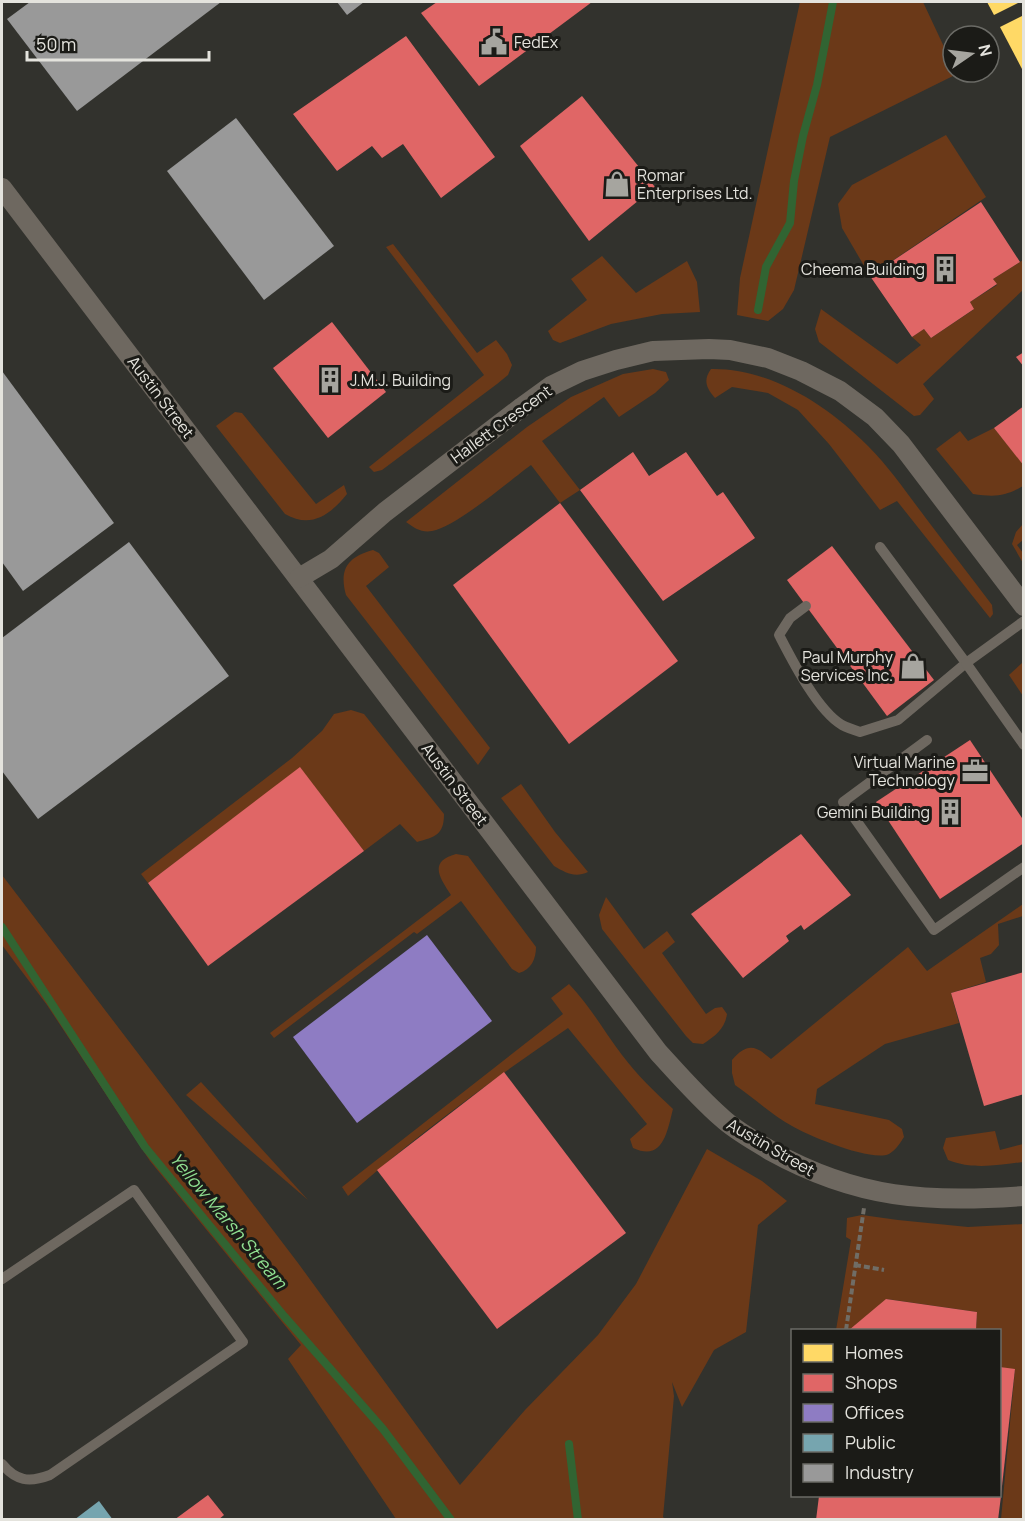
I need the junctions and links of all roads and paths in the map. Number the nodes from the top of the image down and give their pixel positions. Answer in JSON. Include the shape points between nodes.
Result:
{"nodes":[{"id":1,"x":2,"y":188,"type":"edge"},
{"id":2,"x":880,"y":547,"type":"dead end"},
{"id":3,"x":299,"y":579,"type":"junction"},
{"id":4,"x":806,"y":606,"type":"dead end"},
{"id":5,"x":1023,"y":606,"type":"edge"},
{"id":6,"x":1023,"y":621,"type":"edge"},
{"id":7,"x":966,"y":663,"type":"junction"},
{"id":8,"x":927,"y":740,"type":"dead end"},
{"id":9,"x":1023,"y":745,"type":"edge"},
{"id":10,"x":1023,"y":867,"type":"edge"},
{"id":11,"x":867,"y":1189,"type":"junction"},
{"id":12,"x":1023,"y":1196,"type":"edge"},
{"id":13,"x":855,"y":1265,"type":"junction"},
{"id":14,"x":884,"y":1270,"type":"dead end"},
{"id":15,"x":2,"y":1279,"type":"edge"},
{"id":16,"x":846,"y":1329,"type":"edge"},
{"id":17,"x":2,"y":1464,"type":"edge"}],
"edges":[{"from":1,"to":3,"type":"street","name":"Austin Street"},
{"from":2,"to":7,"type":"lane"},
{"from":3,"to":5,"type":"street","name":"Hallett Crescent","via":[[551,386],[582,371],[653,351],[709,349],[759,356],[795,368],[840,391],[875,417],[901,444]]},
{"from":3,"to":11,"type":"street","name":"Austin Street","via":[[658,1052],[697,1095],[723,1120],[797,1165]]},
{"from":4,"to":7,"type":"lane","via":[[790,618],[779,635],[796,669],[823,706],[840,724],[860,732],[898,720]]},
{"from":6,"to":7,"type":"lane"},
{"from":7,"to":9,"type":"lane"},
{"from":8,"to":10,"type":"lane","via":[[843,802],[934,930]]},
{"from":11,"to":12,"type":"street","name":"Austin Street","via":[[918,1198],[973,1200]]},
{"from":11,"to":13,"type":"path"},
{"from":13,"to":14,"type":"path"},
{"from":13,"to":16,"type":"path"},
{"from":15,"to":17,"type":"lane","via":[[134,1190],[243,1342],[50,1475],[37,1480],[17,1479]]}]}
